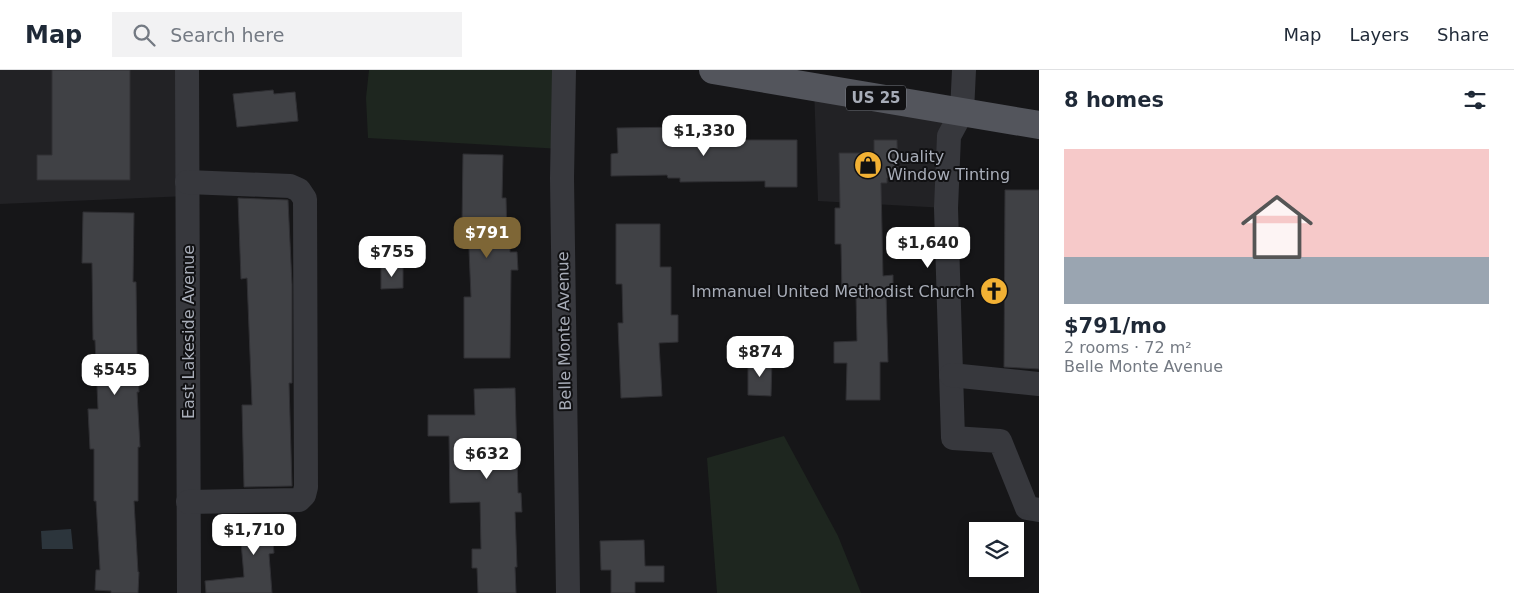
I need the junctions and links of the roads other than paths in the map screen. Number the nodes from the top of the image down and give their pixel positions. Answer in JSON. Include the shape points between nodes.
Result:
{"nodes":[{"id":1,"x":187,"y":70,"type":"edge"},
{"id":2,"x":564,"y":70,"type":"edge"},
{"id":3,"x":713,"y":70,"type":"edge"},
{"id":4,"x":964,"y":70,"type":"edge"},
{"id":5,"x":962,"y":112,"type":"junction"},
{"id":6,"x":1039,"y":125,"type":"edge"},
{"id":7,"x":188,"y":182,"type":"junction"},
{"id":8,"x":950,"y":375,"type":"junction"},
{"id":9,"x":1039,"y":384,"type":"edge"},
{"id":10,"x":188,"y":502,"type":"junction"},
{"id":11,"x":1039,"y":510,"type":"edge"},
{"id":12,"x":189,"y":593,"type":"edge"},
{"id":13,"x":568,"y":593,"type":"edge"}],
"edges":[{"from":1,"to":7,"type":"street","name":"East Lakeside Avenue"},
{"from":2,"to":13,"type":"street","name":"Belle Monte Avenue","via":[[562,178]]},
{"from":3,"to":5,"type":"main road","number":"US 25"},
{"from":4,"to":5,"type":"street"},
{"from":5,"to":6,"type":"main road","number":"US 25"},
{"from":5,"to":8,"type":"street","via":[[949,136],[946,208]]},
{"from":7,"to":10,"type":"street","name":"East Lakeside Avenue"},
{"from":7,"to":10,"type":"street","via":[[290,186],[299,190],[305,199],[306,457],[306,487],[299,500]]},
{"from":8,"to":9,"type":"street"},
{"from":8,"to":11,"type":"street","via":[[953,438],[1000,441],[1027,508]]},
{"from":10,"to":12,"type":"street","name":"East Lakeside Avenue"}]}
